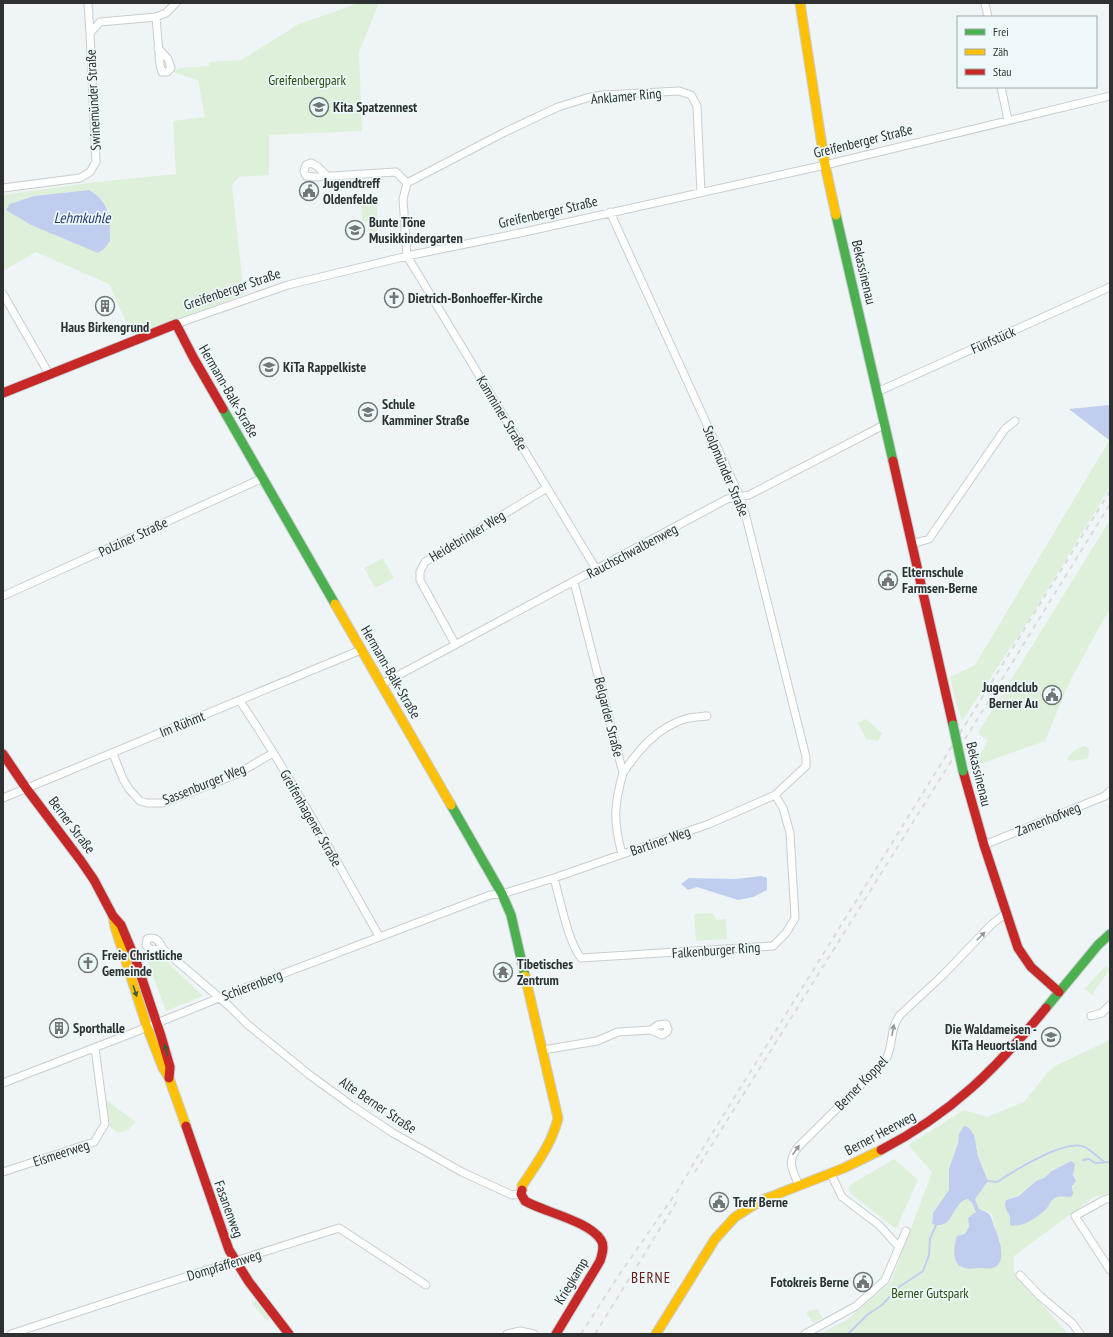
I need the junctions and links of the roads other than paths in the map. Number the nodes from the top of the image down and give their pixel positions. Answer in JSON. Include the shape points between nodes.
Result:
{"nodes":[{"id":1,"x":88,"y":3,"type":"edge"},
{"id":2,"x":176,"y":3,"type":"edge"},
{"id":3,"x":800,"y":3,"type":"edge"},
{"id":4,"x":985,"y":3,"type":"edge"},
{"id":5,"x":988,"y":16,"type":"edge"},
{"id":6,"x":156,"y":17,"type":"junction"},
{"id":7,"x":90,"y":33,"type":"junction"},
{"id":8,"x":158,"y":48,"type":"dead end"},
{"id":9,"x":1002,"y":88,"type":"edge"},
{"id":10,"x":1110,"y":96,"type":"edge"},
{"id":11,"x":1008,"y":120,"type":"junction"},
{"id":12,"x":826,"y":165,"type":"junction"},
{"id":13,"x":326,"y":175,"type":"dead end"},
{"id":14,"x":408,"y":183,"type":"junction"},
{"id":15,"x":3,"y":188,"type":"edge"},
{"id":16,"x":701,"y":193,"type":"junction"},
{"id":17,"x":610,"y":212,"type":"junction"},
{"id":18,"x":407,"y":256,"type":"junction"},
{"id":19,"x":1110,"y":287,"type":"edge"},
{"id":20,"x":3,"y":294,"type":"edge"},
{"id":21,"x":176,"y":324,"type":"junction"},
{"id":22,"x":49,"y":374,"type":"junction"},
{"id":23,"x":877,"y":392,"type":"junction"},
{"id":24,"x":3,"y":393,"type":"edge"},
{"id":25,"x":1015,"y":421,"type":"dead end"},
{"id":26,"x":884,"y":425,"type":"junction"},
{"id":27,"x":263,"y":478,"type":"junction"},
{"id":28,"x":547,"y":488,"type":"junction"},
{"id":29,"x":740,"y":497,"type":"junction"},
{"id":30,"x":912,"y":544,"type":"junction"},
{"id":31,"x":596,"y":569,"type":"junction"},
{"id":32,"x":574,"y":582,"type":"junction"},
{"id":33,"x":3,"y":596,"type":"edge"},
{"id":34,"x":455,"y":644,"type":"junction"},
{"id":35,"x":361,"y":650,"type":"junction"},
{"id":36,"x":382,"y":684,"type":"junction"},
{"id":37,"x":240,"y":701,"type":"junction"},
{"id":38,"x":707,"y":716,"type":"dead end"},
{"id":39,"x":273,"y":753,"type":"junction"},
{"id":40,"x":3,"y":754,"type":"edge"},
{"id":41,"x":113,"y":754,"type":"junction"},
{"id":42,"x":806,"y":766,"type":"joint"},
{"id":43,"x":623,"y":773,"type":"junction"},
{"id":44,"x":26,"y":788,"type":"junction"},
{"id":45,"x":1110,"y":791,"type":"edge"},
{"id":46,"x":775,"y":795,"type":"junction"},
{"id":47,"x":3,"y":798,"type":"edge"},
{"id":48,"x":984,"y":845,"type":"junction"},
{"id":49,"x":622,"y":854,"type":"junction"},
{"id":50,"x":554,"y":878,"type":"junction"},
{"id":51,"x":502,"y":894,"type":"junction"},
{"id":52,"x":1006,"y":914,"type":"junction"},
{"id":53,"x":1110,"y":934,"type":"edge"},
{"id":54,"x":379,"y":936,"type":"junction"},
{"id":55,"x":164,"y":950,"type":"dead end"},
{"id":56,"x":128,"y":953,"type":"junction"},
{"id":57,"x":1059,"y":992,"type":"junction"},
{"id":58,"x":219,"y":998,"type":"junction"},
{"id":59,"x":1110,"y":1005,"type":"edge"},
{"id":60,"x":1091,"y":1016,"type":"dead end"},
{"id":61,"x":157,"y":1023,"type":"junction"},
{"id":62,"x":147,"y":1027,"type":"junction"},
{"id":63,"x":651,"y":1030,"type":"dead end"},
{"id":64,"x":95,"y":1048,"type":"junction"},
{"id":65,"x":543,"y":1050,"type":"junction"},
{"id":66,"x":169,"y":1078,"type":"junction"},
{"id":67,"x":3,"y":1083,"type":"edge"},
{"id":68,"x":3,"y":1172,"type":"edge"},
{"id":69,"x":831,"y":1174,"type":"junction"},
{"id":70,"x":799,"y":1186,"type":"junction"},
{"id":71,"x":521,"y":1194,"type":"junction"},
{"id":72,"x":1110,"y":1198,"type":"edge"},
{"id":73,"x":906,"y":1231,"type":"dead end"},
{"id":74,"x":601,"y":1240,"type":"joint"},
{"id":75,"x":899,"y":1247,"type":"junction"},
{"id":76,"x":235,"y":1261,"type":"junction"},
{"id":77,"x":1110,"y":1270,"type":"edge"},
{"id":78,"x":1020,"y":1275,"type":"dead end"},
{"id":79,"x":426,"y":1285,"type":"dead end"},
{"id":80,"x":11,"y":1334,"type":"edge"},
{"id":81,"x":289,"y":1334,"type":"edge"},
{"id":82,"x":507,"y":1334,"type":"edge"},
{"id":83,"x":534,"y":1334,"type":"edge"},
{"id":84,"x":556,"y":1334,"type":"edge"},
{"id":85,"x":656,"y":1334,"type":"edge"},
{"id":86,"x":805,"y":1334,"type":"edge"},
{"id":87,"x":1080,"y":1334,"type":"edge"}],
"edges":[{"from":1,"to":7,"type":"street","name":"Swinemünder Straße"},
{"from":2,"to":6,"type":"street","name":"Swinemünder Straße","via":[[166,14]]},
{"from":3,"to":12,"type":"street","name":"Bekassinenau"},
{"from":4,"to":5,"type":"street"},
{"from":6,"to":7,"type":"street","name":"Swinemünder Straße","via":[[100,22]]},
{"from":6,"to":8,"type":"street"},
{"from":7,"to":15,"type":"street","name":"Swinemünder Straße","via":[[96,162],[90,172],[80,178]]},
{"from":9,"to":11,"type":"street"},
{"from":10,"to":11,"type":"street","name":"Greifenberger Straße"},
{"from":11,"to":12,"type":"street","name":"Greifenberger Straße"},
{"from":12,"to":16,"type":"street","name":"Greifenberger Straße"},
{"from":12,"to":23,"type":"street","name":"Bekassinenau"},
{"from":13,"to":14,"type":"street","via":[[396,172]]},
{"from":14,"to":16,"type":"street","name":"Anklamer Ring","via":[[558,107],[603,95],[679,91],[691,95],[698,106]]},
{"from":14,"to":18,"type":"street","via":[[403,199]]},
{"from":16,"to":17,"type":"street","name":"Greifenberger Straße"},
{"from":17,"to":18,"type":"street","name":"Greifenberger Straße"},
{"from":17,"to":29,"type":"street","name":"Stolpmünder Straße"},
{"from":18,"to":21,"type":"street","name":"Greifenberger Straße","via":[[288,284]]},
{"from":18,"to":28,"type":"street","name":"Kamminer Straße"},
{"from":19,"to":23,"type":"street","name":"Fünfstück"},
{"from":20,"to":22,"type":"street"},
{"from":21,"to":22,"type":"street","name":"Greifenberger Straße"},
{"from":21,"to":27,"type":"street","name":"Hermann-Balk-Straße"},
{"from":22,"to":24,"type":"street","name":"Greifenberger Straße"},
{"from":23,"to":26,"type":"street","name":"Bekassinenau"},
{"from":25,"to":30,"type":"street","via":[[1005,429],[928,539]]},
{"from":26,"to":29,"type":"street","name":"Rauchschwalbenweg","via":[[749,495]]},
{"from":26,"to":30,"type":"street","name":"Bekassinenau"},
{"from":27,"to":33,"type":"street","name":"Polziner Straße"},
{"from":27,"to":35,"type":"street","name":"Hermann-Balk-Straße"},
{"from":28,"to":31,"type":"street","name":"Kamminer Straße"},
{"from":28,"to":34,"type":"street","name":"Heidebrinker Weg","via":[[425,562],[420,572],[420,580]]},
{"from":29,"to":31,"type":"street","name":"Rauchschwalbenweg","via":[[727,499]]},
{"from":29,"to":42,"type":"street","name":"Stolpmünder Straße","via":[[806,757]]},
{"from":30,"to":48,"type":"street","name":"Bekassinenau","bridge":true,"via":[[952,725]]},
{"from":31,"to":32,"type":"street","name":"Rauchschwalbenweg"},
{"from":32,"to":34,"type":"street","name":"Rauchschwalbenweg"},
{"from":32,"to":43,"type":"street","name":"Belgarder Straße"},
{"from":34,"to":36,"type":"street","name":"Rauchschwalbenweg"},
{"from":35,"to":36,"type":"street","name":"Hermann-Balk-Straße"},
{"from":35,"to":37,"type":"street","name":"Im Rühmt"},
{"from":36,"to":51,"type":"street","name":"Hermann-Balk-Straße"},
{"from":37,"to":39,"type":"street","name":"Greifenhagener Straße"},
{"from":37,"to":41,"type":"street","name":"Im Rühmt"},
{"from":38,"to":43,"type":"street","via":[[686,718],[663,729],[645,744]]},
{"from":39,"to":41,"type":"street","name":"Sassenburger Weg","via":[[237,774],[163,803],[140,801],[128,789]]},
{"from":39,"to":54,"type":"street","name":"Greifenhagener Straße"},
{"from":40,"to":44,"type":"street","name":"Berner Straße"},
{"from":41,"to":44,"type":"street","name":"Im Rühmt"},
{"from":42,"to":46,"type":"street","name":"Bartiner Weg"},
{"from":43,"to":49,"type":"street","name":"Belgarder Straße","via":[[615,812]]},
{"from":44,"to":47,"type":"street","name":"Im Rühmt"},
{"from":44,"to":56,"type":"street","name":"Berner Straße","via":[[89,872],[114,916],[115,927]]},
{"from":45,"to":48,"type":"street","name":"Zamenhofweg","via":[[1105,796]]},
{"from":46,"to":49,"type":"street","name":"Bartiner Weg","via":[[709,824]]},
{"from":46,"to":50,"type":"street","name":"Falkenburger Ring","via":[[784,808],[790,833],[795,918],[773,946],[581,958],[572,942]]},
{"from":48,"to":52,"type":"street","name":"Bekassinenau"},
{"from":49,"to":50,"type":"street","name":"Bartiner Weg"},
{"from":50,"to":51,"type":"street","name":"Bartiner Weg"},
{"from":51,"to":54,"type":"street","name":"Schierenberg","via":[[490,895]]},
{"from":51,"to":65,"type":"street","name":"Hermann-Balk-Straße","via":[[511,915]]},
{"from":52,"to":57,"type":"street","name":"Bekassinenau","via":[[1021,954],[1036,972]]},
{"from":70,"to":52,"type":"street","name":"Berner Koppel","one_way":true,"via":[[791,1165],[796,1149],[885,1061],[889,1054],[894,1026],[900,1015],[991,925]]},
{"from":53,"to":57,"type":"street","name":"Berner Heerweg"},
{"from":54,"to":58,"type":"street","name":"Schierenberg"},
{"from":55,"to":58,"type":"street","name":"Alte Berner Straße"},
{"from":56,"to":61,"type":"street","name":"Fasanenweg"},
{"from":56,"to":62,"type":"street","name":"Fasanenweg","one_way":true},
{"from":57,"to":69,"type":"street","name":"Berner Heerweg","via":[[997,1065],[970,1092],[906,1137]]},
{"from":58,"to":61,"type":"street","name":"Schierenberg"},
{"from":58,"to":71,"type":"street","name":"Alte Berner Straße","via":[[311,1076],[393,1133],[462,1172],[512,1195]]},
{"from":59,"to":60,"type":"street","via":[[1102,1013]]},
{"from":61,"to":62,"type":"street","name":"Schierenberg"},
{"from":66,"to":61,"type":"street","name":"Fasanenweg","one_way":true,"via":[[170,1067]]},
{"from":62,"to":64,"type":"street","name":"Schierenberg"},
{"from":62,"to":66,"type":"street","name":"Fasanenweg"},
{"from":63,"to":65,"type":"street","via":[[618,1032],[597,1041]]},
{"from":64,"to":67,"type":"street","name":"Schierenberg"},
{"from":64,"to":68,"type":"street","name":"Eismeerweg","via":[[105,1124],[94,1142]]},
{"from":65,"to":71,"type":"street","name":"Hermann-Balk-Straße","via":[[557,1110],[557,1126],[522,1186]]},
{"from":66,"to":76,"type":"street","name":"Fasanenweg","via":[[224,1239]]},
{"from":69,"to":70,"type":"street","name":"Berner Heerweg"},
{"from":69,"to":75,"type":"street","via":[[842,1197],[879,1225]]},
{"from":70,"to":85,"type":"street","name":"Berner Heerweg","via":[[750,1205],[724,1226]]},
{"from":71,"to":74,"type":"street","name":"Alte Berner Straße","via":[[524,1201],[582,1226]]},
{"from":72,"to":77,"type":"street","via":[[1075,1216]]},
{"from":73,"to":75,"type":"street"},
{"from":74,"to":84,"type":"street","name":"Kriegkamp","via":[[603,1249],[600,1261]]},
{"from":75,"to":86,"type":"street","via":[[886,1280],[856,1306]]},
{"from":76,"to":79,"type":"street","name":"Dompfaffenweg","via":[[340,1228]]},
{"from":76,"to":80,"type":"street","name":"Dompfaffenweg"},
{"from":76,"to":81,"type":"street","name":"Fasanenweg"},
{"from":78,"to":87,"type":"street","via":[[1073,1324]]},
{"from":82,"to":83,"type":"street","via":[[520,1331]]}]}
